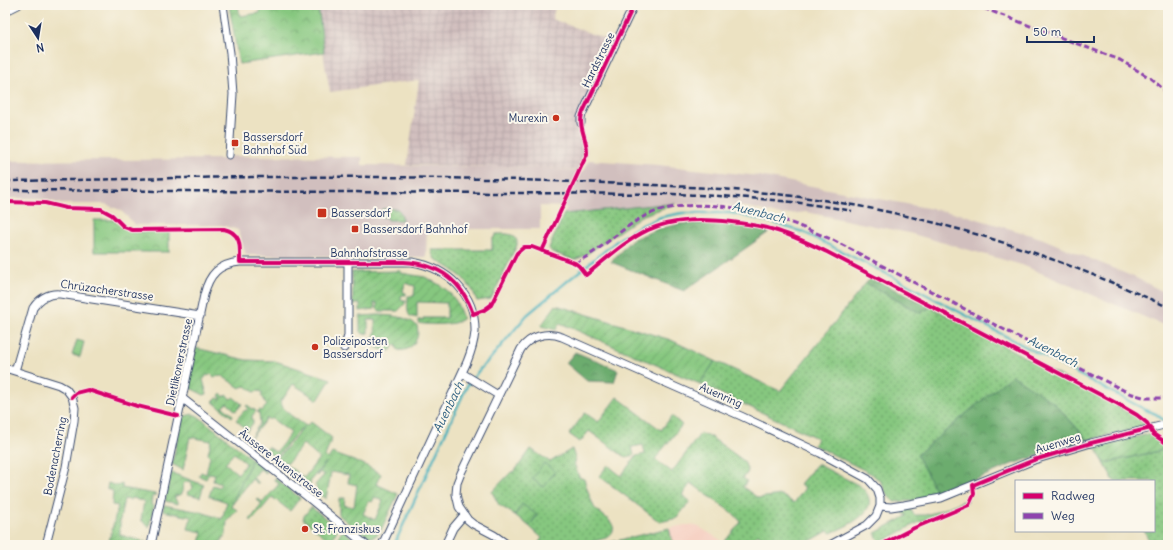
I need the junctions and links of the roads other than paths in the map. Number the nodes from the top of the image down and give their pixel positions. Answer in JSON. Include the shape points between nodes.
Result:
{"nodes":[{"id":1,"x":18,"y":5,"type":"edge"},
{"id":2,"x":223,"y":5,"type":"edge"},
{"id":3,"x":634,"y":5,"type":"edge"},
{"id":4,"x":5,"y":10,"type":"edge"},
{"id":5,"x":581,"y":123,"type":"dead end"},
{"id":6,"x":229,"y":156,"type":"dead end"},
{"id":7,"x":348,"y":262,"type":"junction"},
{"id":8,"x":229,"y":264,"type":"joint"},
{"id":9,"x":200,"y":316,"type":"junction"},
{"id":10,"x":344,"y":348,"type":"dead end"},
{"id":11,"x":5,"y":368,"type":"edge"},
{"id":12,"x":15,"y":371,"type":"junction"},
{"id":13,"x":462,"y":373,"type":"junction"},
{"id":14,"x":498,"y":395,"type":"junction"},
{"id":15,"x":182,"y":398,"type":"junction"},
{"id":16,"x":1165,"y":425,"type":"edge"},
{"id":17,"x":880,"y":506,"type":"junction"},
{"id":18,"x":464,"y":515,"type":"junction"},
{"id":19,"x":46,"y":545,"type":"edge"},
{"id":20,"x":150,"y":545,"type":"edge"},
{"id":21,"x":366,"y":545,"type":"edge"},
{"id":22,"x":382,"y":545,"type":"edge"},
{"id":23,"x":444,"y":545,"type":"edge"},
{"id":24,"x":508,"y":545,"type":"edge"},
{"id":25,"x":830,"y":545,"type":"edge"}],
"edges":[{"from":1,"to":4,"type":"street"},
{"from":2,"to":6,"type":"street","via":[[233,94]]},
{"from":3,"to":5,"type":"street","name":"Hardstrasse","via":[[584,110]]},
{"from":7,"to":8,"type":"street","name":"Bahnhofstrasse","via":[[256,261]]},
{"from":7,"to":10,"type":"street","via":[[348,336]]},
{"from":7,"to":13,"type":"street","name":"Bahnhofstrasse","via":[[420,263],[440,270],[456,283],[467,298],[474,321],[472,349]]},
{"from":8,"to":9,"type":"street","name":"Dietlikonerstrasse","via":[[219,269],[208,282]]},
{"from":9,"to":12,"type":"street","name":"Chrüzacherstrasse","via":[[51,294],[38,301],[33,308]]},
{"from":9,"to":15,"type":"street","name":"Dietlikonerstrasse"},
{"from":11,"to":12,"type":"street","name":"Bodenacherring"},
{"from":12,"to":19,"type":"street","name":"Bodenacherring","via":[[59,385],[66,389],[74,402],[74,421],[66,468]]},
{"from":13,"to":14,"type":"street"},
{"from":13,"to":22,"type":"street","name":"Bahnhofstrasse"},
{"from":14,"to":17,"type":"street","name":"Auenring","via":[[526,343],[542,335],[558,335],[741,416],[862,475],[877,489]]},
{"from":14,"to":18,"type":"street","name":"Auenring","via":[[457,483],[456,499]]},
{"from":15,"to":20,"type":"street","name":"Dietlikonerstrasse"},
{"from":15,"to":21,"type":"street","name":"Äussere Auenstrasse"},
{"from":16,"to":17,"type":"street","name":"Auenweg","via":[[1091,442],[1034,460],[941,498],[898,506]]},
{"from":17,"to":25,"type":"street","via":[[871,522]]},
{"from":18,"to":23,"type":"street"},
{"from":18,"to":24,"type":"street","name":"Auenring","via":[[473,524]]}]}
